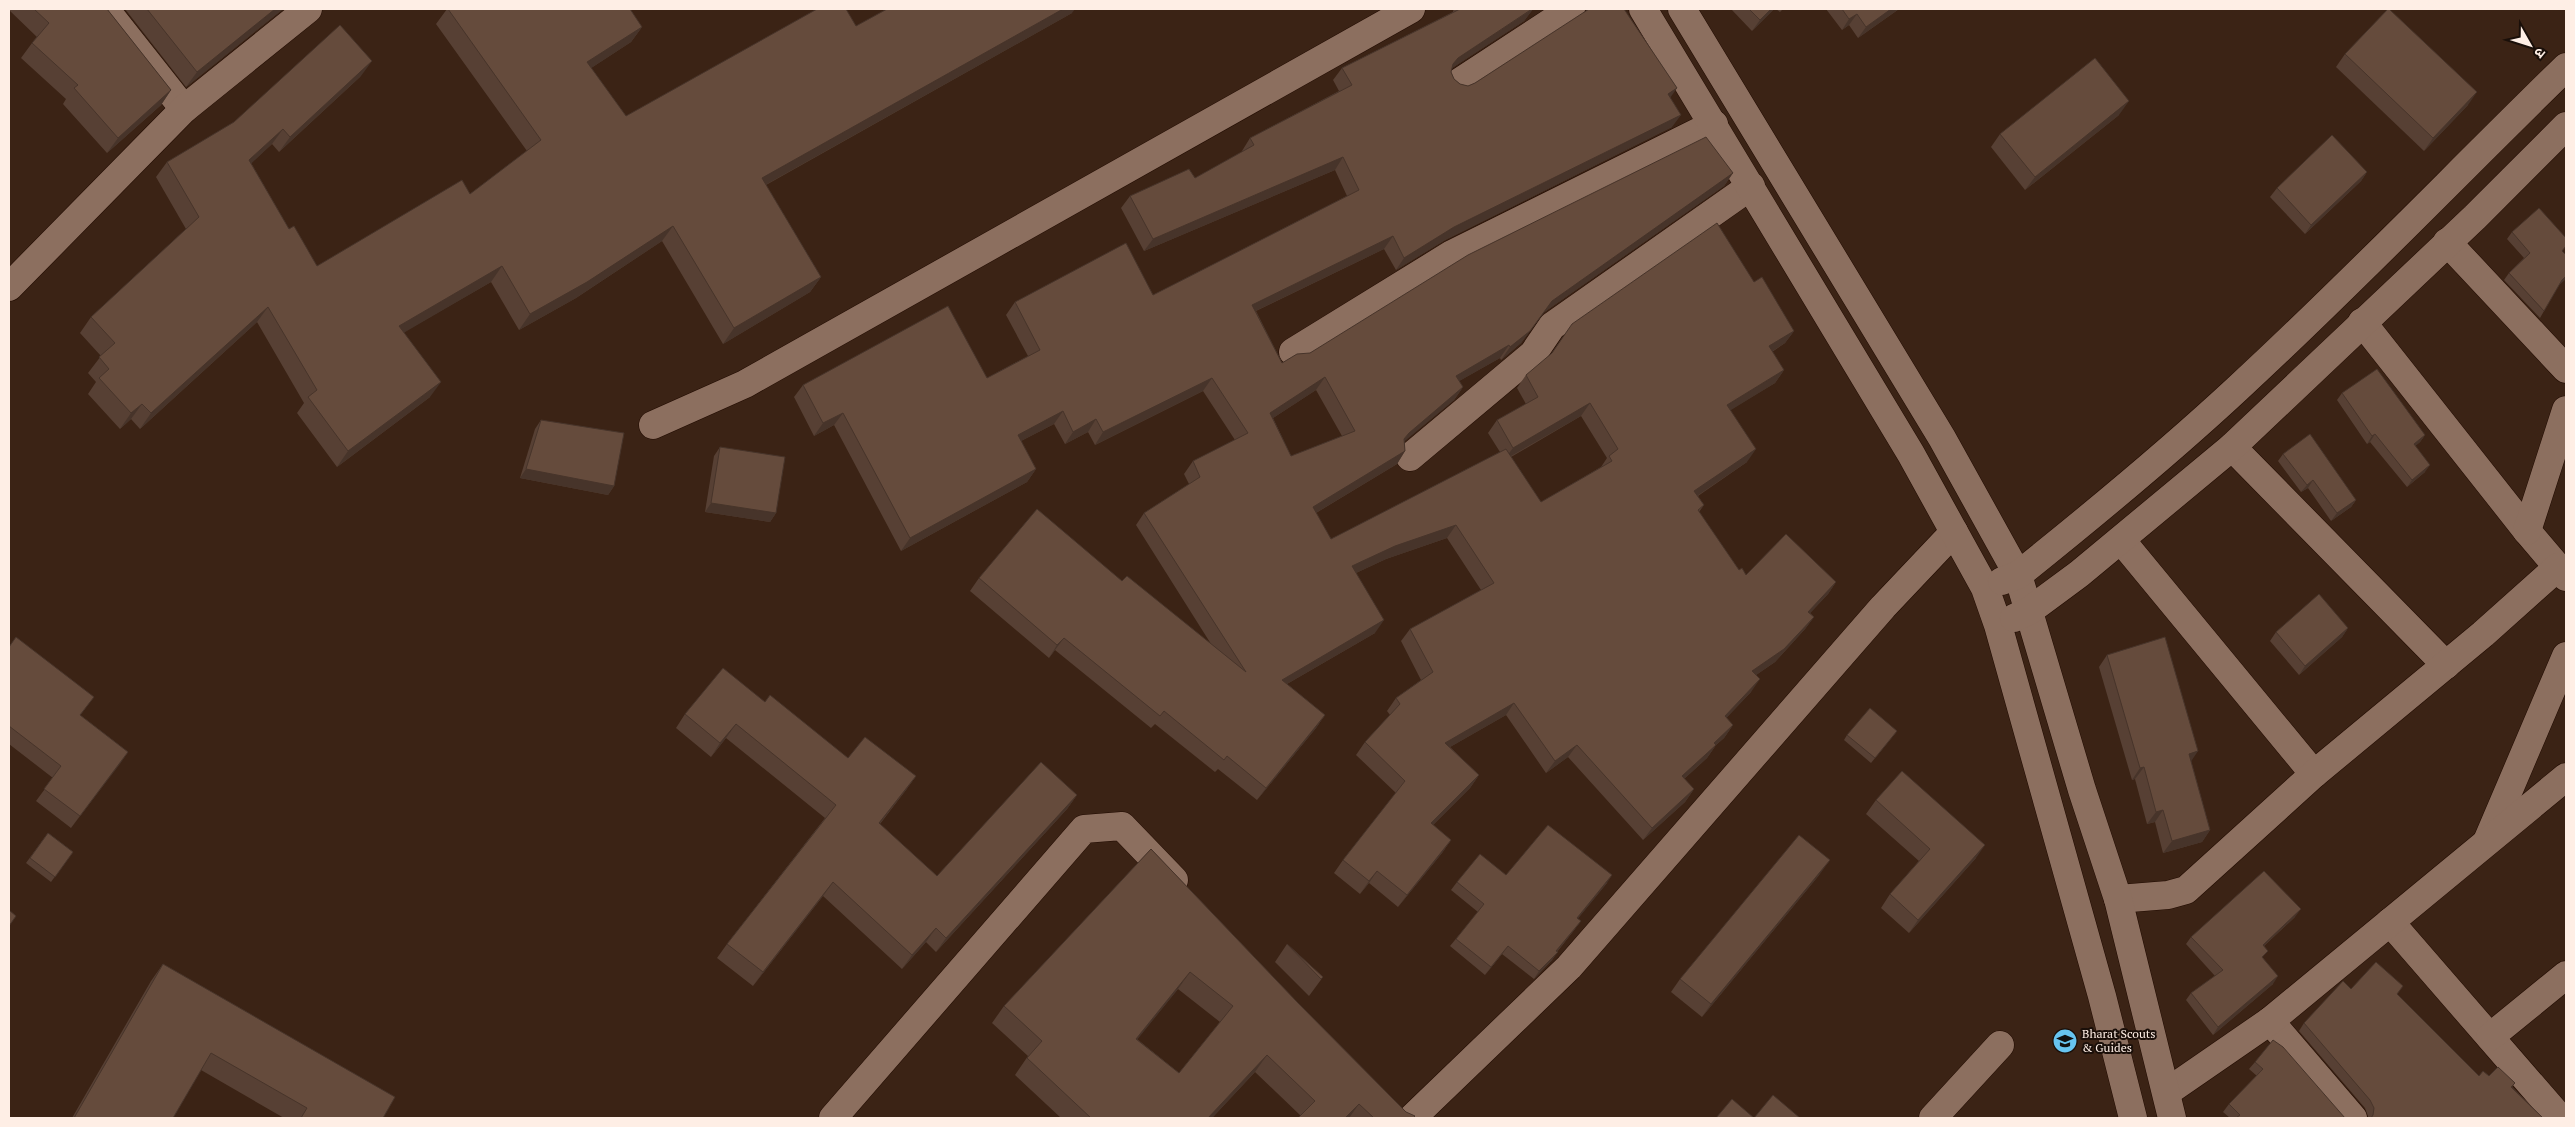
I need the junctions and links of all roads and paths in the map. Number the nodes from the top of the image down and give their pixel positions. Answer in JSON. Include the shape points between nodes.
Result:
{"nodes":[{"id":1,"x":105,"y":9,"type":"edge"},
{"id":2,"x":308,"y":9,"type":"edge"},
{"id":3,"x":1411,"y":9,"type":"edge"},
{"id":4,"x":1571,"y":9,"type":"edge"},
{"id":5,"x":1643,"y":9,"type":"edge"},
{"id":6,"x":1682,"y":9,"type":"edge"},
{"id":7,"x":2566,"y":67,"type":"edge"},
{"id":8,"x":1458,"y":83,"type":"edge"},
{"id":9,"x":184,"y":109,"type":"junction"},
{"id":10,"x":1714,"y":124,"type":"junction"},
{"id":11,"x":2564,"y":134,"type":"edge"},
{"id":12,"x":1751,"y":186,"type":"junction"},
{"id":13,"x":2447,"y":242,"type":"junction"},
{"id":14,"x":9,"y":287,"type":"edge"},
{"id":15,"x":2362,"y":322,"type":"junction"},
{"id":16,"x":1294,"y":352,"type":"dead end"},
{"id":17,"x":2566,"y":369,"type":"edge"},
{"id":18,"x":2566,"y":410,"type":"edge"},
{"id":19,"x":652,"y":425,"type":"dead end"},
{"id":20,"x":2232,"y":447,"type":"junction"},
{"id":21,"x":1410,"y":457,"type":"dead end"},
{"id":22,"x":2527,"y":531,"type":"junction"},
{"id":23,"x":1954,"y":532,"type":"junction"},
{"id":24,"x":2121,"y":540,"type":"junction"},
{"id":25,"x":2562,"y":572,"type":"edge"},
{"id":26,"x":2018,"y":575,"type":"junction"},
{"id":27,"x":1984,"y":588,"type":"junction"},
{"id":28,"x":2029,"y":611,"type":"junction"},
{"id":29,"x":1998,"y":625,"type":"junction"},
{"id":30,"x":2566,"y":656,"type":"edge"},
{"id":31,"x":2446,"y":665,"type":"junction"},
{"id":32,"x":2314,"y":774,"type":"junction"},
{"id":33,"x":2566,"y":777,"type":"edge"},
{"id":34,"x":2486,"y":843,"type":"junction"},
{"id":35,"x":1191,"y":897,"type":"edge"},
{"id":36,"x":2118,"y":900,"type":"junction"},
{"id":37,"x":2390,"y":922,"type":"junction"},
{"id":38,"x":2566,"y":975,"type":"edge"},
{"id":39,"x":2270,"y":1021,"type":"junction"},
{"id":40,"x":2490,"y":1037,"type":"junction"},
{"id":41,"x":2000,"y":1045,"type":"dead end"},
{"id":42,"x":2170,"y":1105,"type":"edge"},
{"id":43,"x":1403,"y":1114,"type":"edge"},
{"id":44,"x":833,"y":1118,"type":"edge"},
{"id":45,"x":1934,"y":1118,"type":"edge"},
{"id":46,"x":2133,"y":1118,"type":"edge"},
{"id":47,"x":2353,"y":1118,"type":"edge"},
{"id":48,"x":2560,"y":1118,"type":"edge"}],
"edges":[{"from":1,"to":9,"type":"street"},
{"from":2,"to":9,"type":"street"},
{"from":3,"to":19,"type":"street","via":[[745,384]]},
{"from":4,"to":8,"type":"street"},
{"from":5,"to":10,"type":"street"},
{"from":6,"to":26,"type":"street","via":[[1942,438]]},
{"from":7,"to":26,"type":"street","via":[[2335,297],[2236,390],[2119,494]]},
{"from":9,"to":14,"type":"street"},
{"from":10,"to":12,"type":"street"},
{"from":10,"to":16,"type":"street","via":[[1452,254]]},
{"from":11,"to":13,"type":"street"},
{"from":12,"to":21,"type":"street","via":[[1552,326],[1533,354]]},
{"from":12,"to":23,"type":"street"},
{"from":13,"to":15,"type":"street"},
{"from":13,"to":17,"type":"street"},
{"from":15,"to":20,"type":"street"},
{"from":15,"to":22,"type":"street"},
{"from":18,"to":22,"type":"street"},
{"from":20,"to":24,"type":"street"},
{"from":20,"to":31,"type":"street"},
{"from":22,"to":25,"type":"street"},
{"from":23,"to":27,"type":"street"},
{"from":23,"to":43,"type":"street","via":[[1883,607],[1569,967]]},
{"from":24,"to":28,"type":"street"},
{"from":24,"to":32,"type":"street"},
{"from":25,"to":31,"type":"street"},
{"from":26,"to":27,"type":"street"},
{"from":26,"to":28,"type":"street"},
{"from":27,"to":29,"type":"street"},
{"from":28,"to":29,"type":"street"},
{"from":28,"to":36,"type":"street"},
{"from":29,"to":46,"type":"street"},
{"from":30,"to":34,"type":"street"},
{"from":31,"to":32,"type":"street"},
{"from":32,"to":36,"type":"street","via":[[2186,890]]},
{"from":33,"to":34,"type":"street"},
{"from":34,"to":37,"type":"street"},
{"from":35,"to":44,"type":"street","via":[[1122,826],[1084,829]]},
{"from":36,"to":42,"type":"street"},
{"from":37,"to":39,"type":"street"},
{"from":37,"to":40,"type":"street"},
{"from":38,"to":40,"type":"street"},
{"from":39,"to":42,"type":"street"},
{"from":39,"to":47,"type":"street"},
{"from":40,"to":48,"type":"street"},
{"from":41,"to":45,"type":"street"}]}
